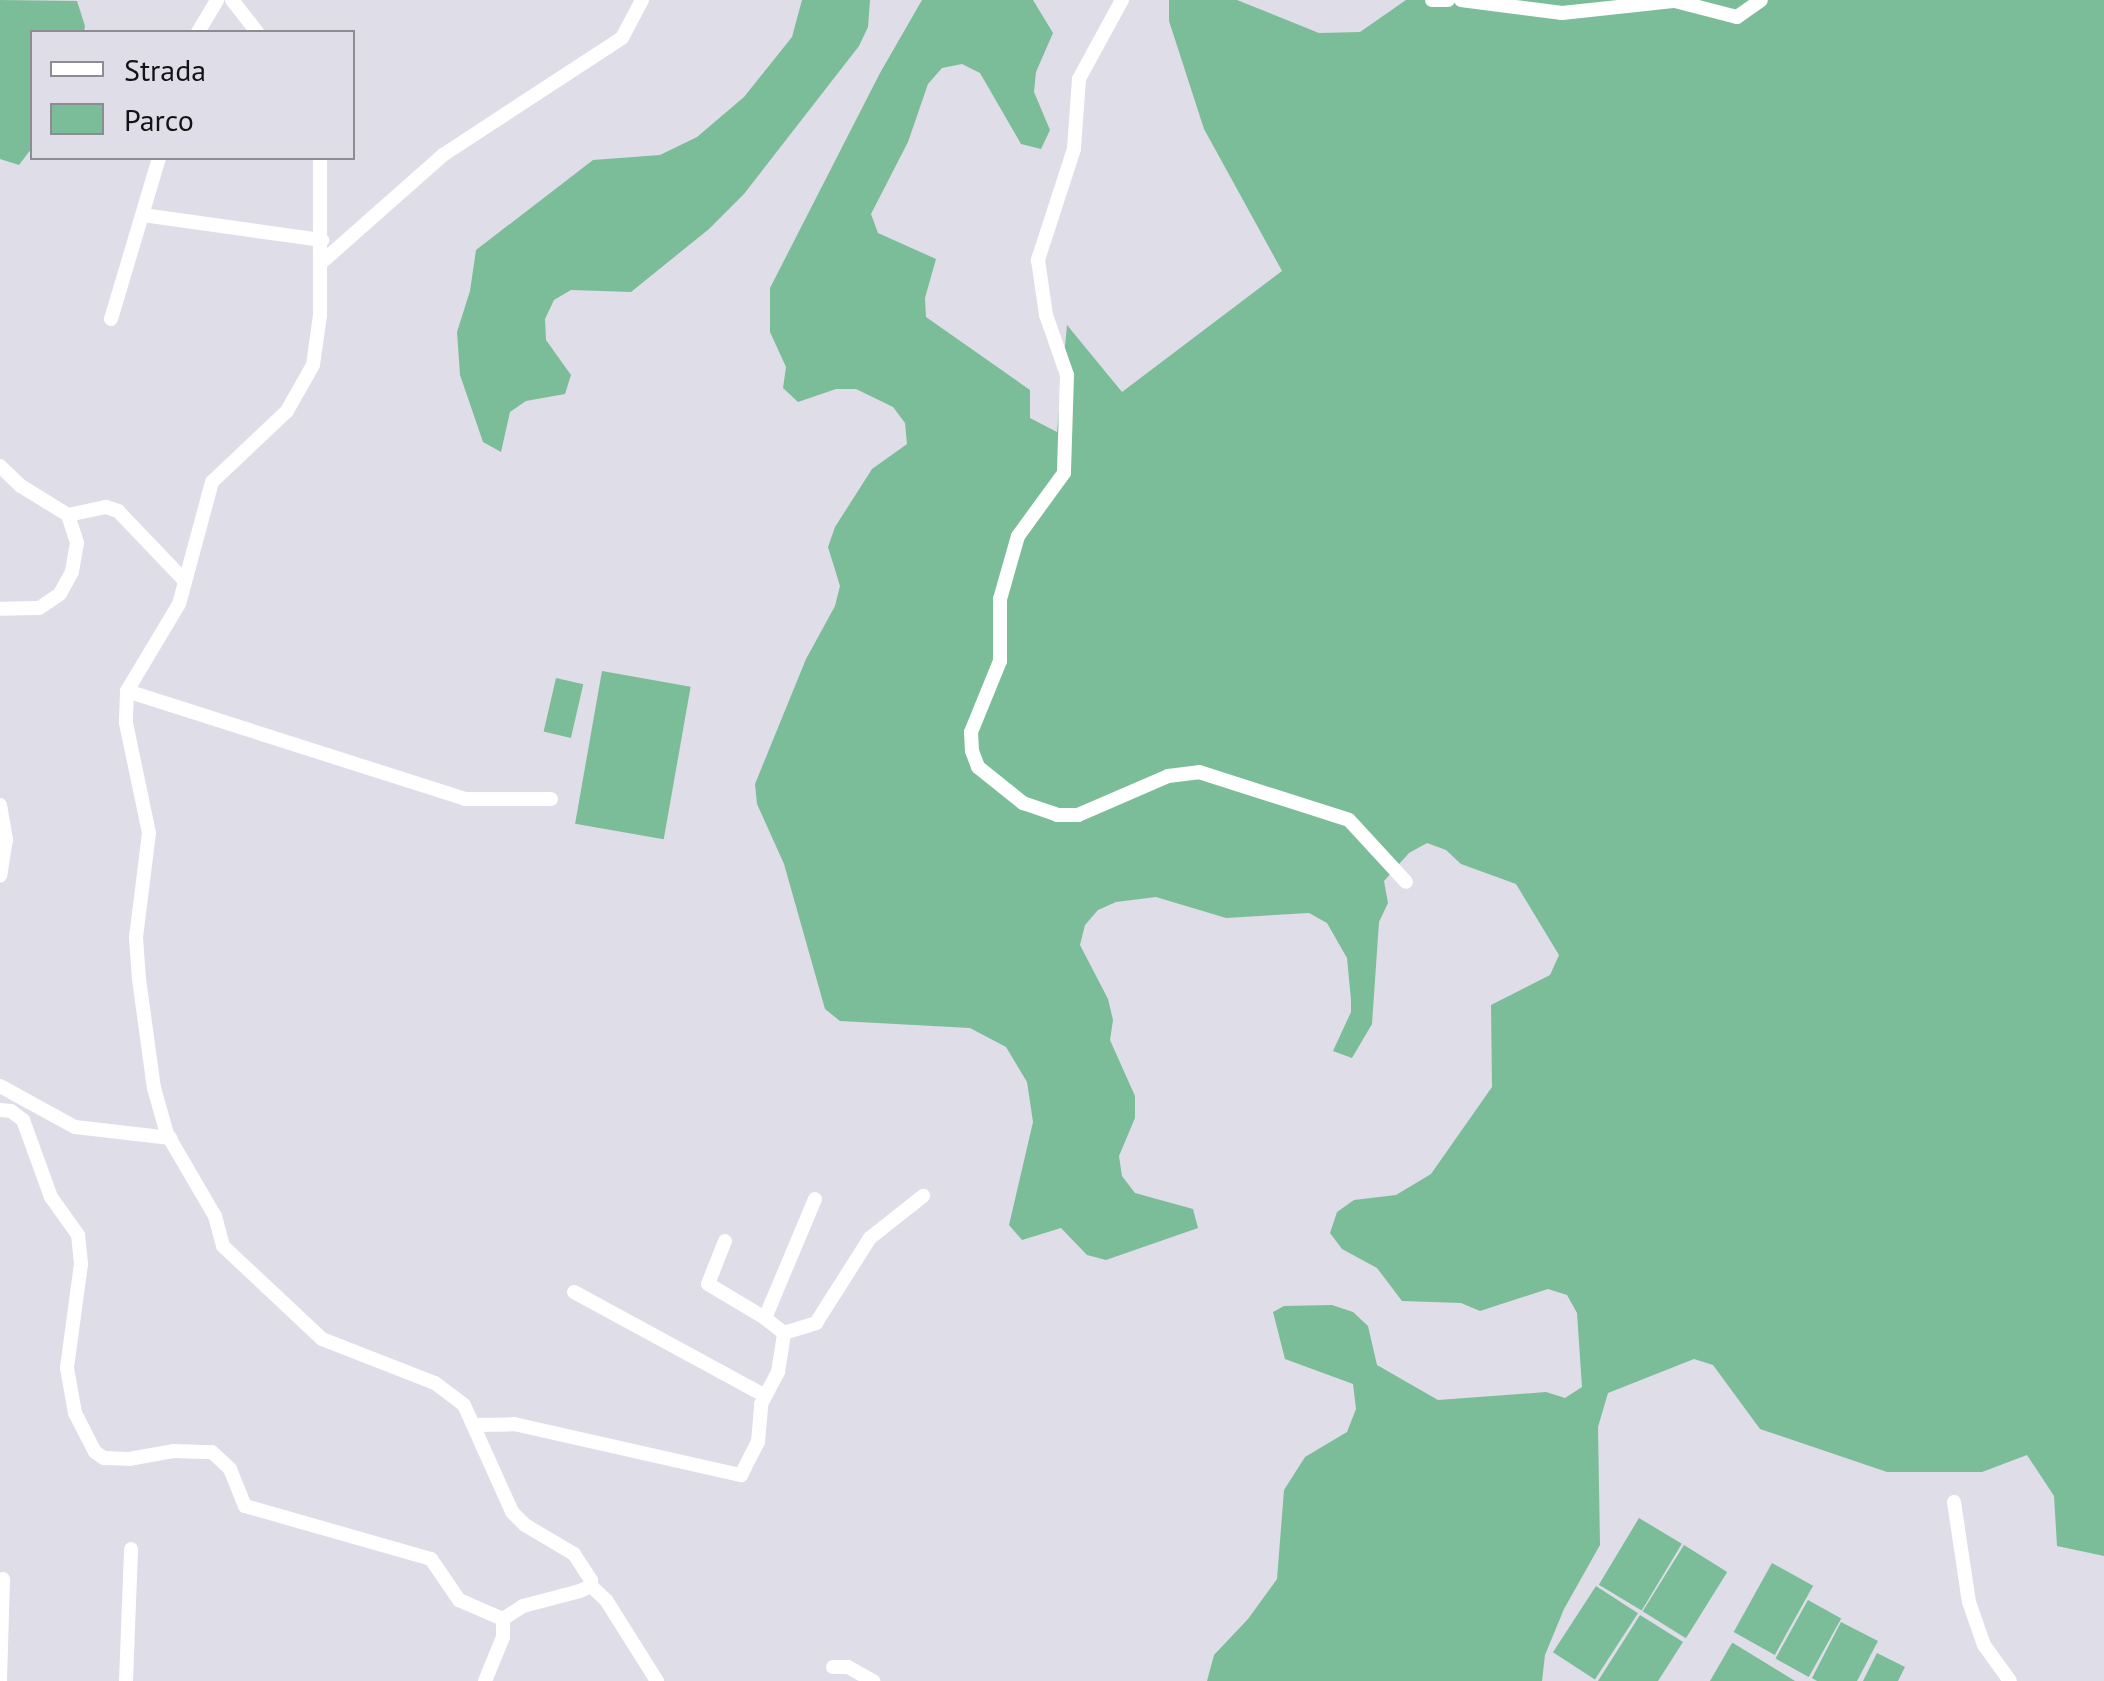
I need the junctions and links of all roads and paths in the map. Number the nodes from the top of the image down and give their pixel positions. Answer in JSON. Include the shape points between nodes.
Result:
{"nodes":[{"id":1,"x":217,"y":0,"type":"edge"},
{"id":2,"x":232,"y":0,"type":"edge"},
{"id":3,"x":642,"y":0,"type":"edge"},
{"id":4,"x":1122,"y":0,"type":"edge"},
{"id":5,"x":1432,"y":0,"type":"edge"},
{"id":6,"x":1448,"y":0,"type":"edge"},
{"id":7,"x":1460,"y":0,"type":"edge"},
{"id":8,"x":1760,"y":0,"type":"edge"},
{"id":9,"x":199,"y":30,"type":"edge"},
{"id":10,"x":254,"y":30,"type":"edge"},
{"id":11,"x":158,"y":160,"type":"edge"},
{"id":12,"x":320,"y":160,"type":"edge"},
{"id":13,"x":143,"y":214,"type":"junction"},
{"id":14,"x":322,"y":240,"type":"junction"},
{"id":15,"x":322,"y":262,"type":"junction"},
{"id":16,"x":111,"y":319,"type":"dead end"},
{"id":17,"x":0,"y":466,"type":"edge"},
{"id":18,"x":68,"y":515,"type":"junction"},
{"id":19,"x":183,"y":579,"type":"junction"},
{"id":20,"x":0,"y":608,"type":"edge"},
{"id":21,"x":127,"y":691,"type":"junction"},
{"id":22,"x":551,"y":799,"type":"dead end"},
{"id":23,"x":0,"y":805,"type":"edge"},
{"id":24,"x":0,"y":876,"type":"edge"},
{"id":25,"x":1406,"y":882,"type":"dead end"},
{"id":26,"x":0,"y":1086,"type":"edge"},
{"id":27,"x":0,"y":1110,"type":"edge"},
{"id":28,"x":170,"y":1138,"type":"junction"},
{"id":29,"x":923,"y":1196,"type":"dead end"},
{"id":30,"x":815,"y":1199,"type":"dead end"},
{"id":31,"x":725,"y":1241,"type":"dead end"},
{"id":32,"x":574,"y":1292,"type":"dead end"},
{"id":33,"x":764,"y":1318,"type":"junction"},
{"id":34,"x":784,"y":1333,"type":"junction"},
{"id":35,"x":764,"y":1396,"type":"junction"},
{"id":36,"x":475,"y":1425,"type":"junction"},
{"id":37,"x":1954,"y":1502,"type":"dead end"},
{"id":38,"x":131,"y":1549,"type":"dead end"},
{"id":39,"x":3,"y":1579,"type":"dead end"},
{"id":40,"x":590,"y":1586,"type":"junction"},
{"id":41,"x":503,"y":1619,"type":"junction"},
{"id":42,"x":834,"y":1666,"type":"dead end"},
{"id":43,"x":0,"y":1681,"type":"edge"},
{"id":44,"x":126,"y":1681,"type":"edge"},
{"id":45,"x":485,"y":1681,"type":"edge"},
{"id":46,"x":658,"y":1681,"type":"edge"},
{"id":47,"x":874,"y":1681,"type":"edge"},
{"id":48,"x":2010,"y":1681,"type":"edge"}],
"edges":[{"from":1,"to":9,"type":"street"},
{"from":2,"to":10,"type":"street"},
{"from":3,"to":15,"type":"street","via":[[622,38],[443,156]]},
{"from":4,"to":25,"type":"street","via":[[1079,79],[1074,149],[1038,260],[1046,316],[1068,375],[1064,473],[1018,536],[1000,599],[1000,661],[971,732],[972,751],[978,767],[1023,802],[1057,814],[1078,815],[1168,776],[1200,772],[1349,820]]},
{"from":5,"to":6,"type":"street"},
{"from":7,"to":8,"type":"street","via":[[1562,13],[1675,1],[1737,17]]},
{"from":11,"to":13,"type":"street"},
{"from":12,"to":14,"type":"street"},
{"from":13,"to":14,"type":"street"},
{"from":13,"to":16,"type":"street"},
{"from":14,"to":15,"type":"street"},
{"from":15,"to":19,"type":"street","via":[[313,365],[288,411],[212,482]]},
{"from":17,"to":18,"type":"street"},
{"from":18,"to":19,"type":"street","via":[[118,510]]},
{"from":18,"to":20,"type":"street","via":[[76,560],[60,594],[39,608]]},
{"from":19,"to":21,"type":"street","via":[[169,622]]},
{"from":21,"to":22,"type":"street","via":[[464,798]]},
{"from":21,"to":28,"type":"street","via":[[126,723],[149,833],[136,938],[139,980],[154,1088]]},
{"from":23,"to":24,"type":"street","via":[[6,839]]},
{"from":26,"to":28,"type":"street","via":[[75,1127]]},
{"from":27,"to":41,"type":"street","via":[[23,1120],[51,1197],[78,1235],[81,1264],[67,1368],[75,1413],[95,1452],[129,1459],[212,1452],[230,1470],[245,1506],[431,1560],[460,1600]]},
{"from":28,"to":36,"type":"street","via":[[216,1216],[223,1246],[295,1315],[322,1339],[448,1390]]},
{"from":29,"to":34,"type":"street","via":[[870,1238],[816,1323]]},
{"from":30,"to":33,"type":"street"},
{"from":31,"to":33,"type":"street","via":[[708,1284]]},
{"from":32,"to":35,"type":"street"},
{"from":33,"to":34,"type":"street"},
{"from":34,"to":35,"type":"street","via":[[778,1372]]},
{"from":35,"to":36,"type":"street","via":[[758,1442],[741,1475],[514,1424]]},
{"from":36,"to":40,"type":"street","via":[[512,1512],[574,1554]]},
{"from":37,"to":48,"type":"street","via":[[1969,1602],[1984,1645]]},
{"from":38,"to":44,"type":"street"},
{"from":39,"to":43,"type":"street"},
{"from":40,"to":41,"type":"street"},
{"from":40,"to":46,"type":"street"},
{"from":41,"to":45,"type":"street"},
{"from":42,"to":47,"type":"street"}]}
